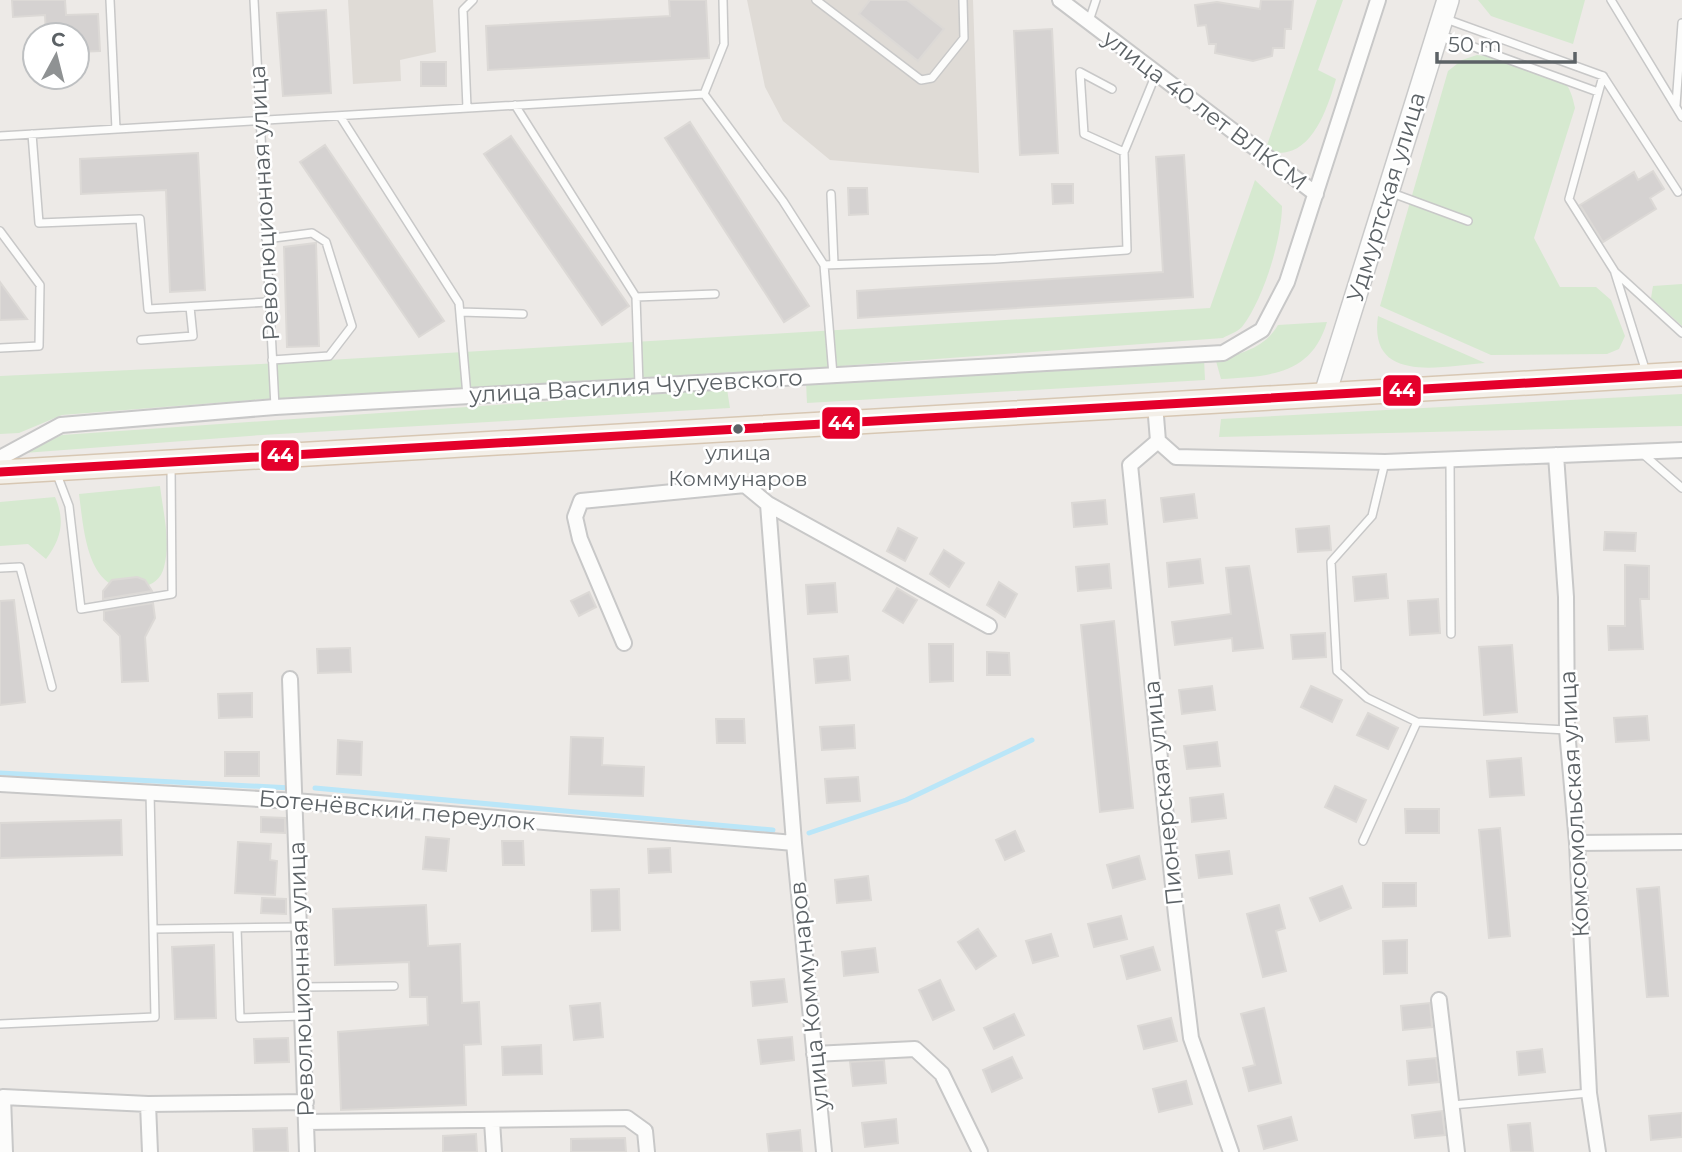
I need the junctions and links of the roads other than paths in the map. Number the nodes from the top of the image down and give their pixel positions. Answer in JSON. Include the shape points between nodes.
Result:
{"nodes":[{"id":1,"x":110,"y":0,"type":"edge"},
{"id":2,"x":254,"y":0,"type":"edge"},
{"id":3,"x":473,"y":0,"type":"edge"},
{"id":4,"x":723,"y":0,"type":"edge"},
{"id":5,"x":816,"y":0,"type":"edge"},
{"id":6,"x":963,"y":0,"type":"edge"},
{"id":7,"x":1060,"y":0,"type":"edge"},
{"id":8,"x":1096,"y":0,"type":"edge"},
{"id":9,"x":1378,"y":0,"type":"edge"},
{"id":10,"x":1611,"y":0,"type":"edge"},
{"id":11,"x":1442,"y":17,"type":"edge"},
{"id":12,"x":1089,"y":21,"type":"junction"},
{"id":13,"x":1682,"y":23,"type":"edge"},
{"id":14,"x":1156,"y":74,"type":"junction"},
{"id":15,"x":1603,"y":76,"type":"junction"},
{"id":16,"x":1112,"y":89,"type":"dead end"},
{"id":17,"x":1598,"y":92,"type":"junction"},
{"id":18,"x":704,"y":94,"type":"junction"},
{"id":19,"x":515,"y":105,"type":"junction"},
{"id":20,"x":1676,"y":106,"type":"junction"},
{"id":21,"x":467,"y":108,"type":"junction"},
{"id":22,"x":340,"y":116,"type":"junction"},
{"id":23,"x":1682,"y":117,"type":"edge"},
{"id":24,"x":260,"y":120,"type":"junction"},
{"id":25,"x":116,"y":129,"type":"junction"},
{"id":26,"x":32,"y":134,"type":"junction"},
{"id":27,"x":0,"y":136,"type":"edge"},
{"id":28,"x":1124,"y":152,"type":"junction"},
{"id":29,"x":1388,"y":192,"type":"junction"},
{"id":30,"x":1678,"y":192,"type":"dead end"},
{"id":31,"x":831,"y":194,"type":"dead end"},
{"id":32,"x":1316,"y":194,"type":"junction"},
{"id":33,"x":1468,"y":221,"type":"dead end"},
{"id":34,"x":0,"y":230,"type":"edge"},
{"id":35,"x":266,"y":239,"type":"junction"},
{"id":36,"x":834,"y":264,"type":"junction"},
{"id":37,"x":824,"y":265,"type":"junction"},
{"id":38,"x":1615,"y":272,"type":"junction"},
{"id":39,"x":715,"y":293,"type":"dead end"},
{"id":40,"x":636,"y":296,"type":"junction"},
{"id":41,"x":269,"y":302,"type":"junction"},
{"id":42,"x":190,"y":307,"type":"junction"},
{"id":43,"x":460,"y":312,"type":"junction"},
{"id":44,"x":523,"y":314,"type":"dead end"},
{"id":45,"x":1682,"y":333,"type":"edge"},
{"id":46,"x":141,"y":340,"type":"dead end"},
{"id":47,"x":0,"y":348,"type":"edge"},
{"id":48,"x":272,"y":360,"type":"junction"},
{"id":49,"x":833,"y":374,"type":"junction"},
{"id":50,"x":1682,"y":374,"type":"edge"},
{"id":51,"x":1648,"y":376,"type":"junction"},
{"id":52,"x":639,"y":386,"type":"junction"},
{"id":53,"x":1325,"y":394,"type":"junction"},
{"id":54,"x":467,"y":396,"type":"junction"},
{"id":55,"x":1155,"y":404,"type":"junction"},
{"id":56,"x":275,"y":407,"type":"junction"},
{"id":57,"x":1158,"y":441,"type":"junction"},
{"id":58,"x":1682,"y":450,"type":"edge"},
{"id":59,"x":1640,"y":451,"type":"junction"},
{"id":60,"x":1556,"y":455,"type":"junction"},
{"id":61,"x":0,"y":458,"type":"edge"},
{"id":62,"x":1450,"y":459,"type":"junction"},
{"id":63,"x":171,"y":461,"type":"junction"},
{"id":64,"x":1385,"y":462,"type":"junction"},
{"id":65,"x":54,"y":468,"type":"junction"},
{"id":66,"x":0,"y":472,"type":"edge"},
{"id":67,"x":1682,"y":488,"type":"edge"},
{"id":68,"x":768,"y":504,"type":"junction"},
{"id":69,"x":0,"y":568,"type":"edge"},
{"id":70,"x":989,"y":626,"type":"dead end"},
{"id":71,"x":1451,"y":634,"type":"dead end"},
{"id":72,"x":624,"y":643,"type":"dead end"},
{"id":73,"x":290,"y":680,"type":"dead end"},
{"id":74,"x":52,"y":687,"type":"dead end"},
{"id":75,"x":1417,"y":722,"type":"junction"},
{"id":76,"x":1567,"y":730,"type":"junction"},
{"id":77,"x":0,"y":784,"type":"edge"},
{"id":78,"x":150,"y":792,"type":"junction"},
{"id":79,"x":295,"y":801,"type":"junction"},
{"id":80,"x":1363,"y":841,"type":"dead end"},
{"id":81,"x":1682,"y":842,"type":"edge"},
{"id":82,"x":794,"y":843,"type":"junction"},
{"id":83,"x":1577,"y":843,"type":"junction"},
{"id":84,"x":299,"y":927,"type":"junction"},
{"id":85,"x":237,"y":928,"type":"junction"},
{"id":86,"x":154,"y":929,"type":"junction"},
{"id":87,"x":394,"y":986,"type":"dead end"},
{"id":88,"x":302,"y":987,"type":"junction"},
{"id":89,"x":1439,"y":1000,"type":"dead end"},
{"id":90,"x":303,"y":1016,"type":"junction"},
{"id":91,"x":0,"y":1024,"type":"edge"},
{"id":92,"x":814,"y":1054,"type":"junction"},
{"id":93,"x":1589,"y":1093,"type":"junction"},
{"id":94,"x":306,"y":1102,"type":"junction"},
{"id":95,"x":148,"y":1104,"type":"junction"},
{"id":96,"x":1451,"y":1105,"type":"junction"},
{"id":97,"x":492,"y":1121,"type":"junction"},
{"id":98,"x":306,"y":1122,"type":"junction"},
{"id":99,"x":5,"y":1152,"type":"edge"},
{"id":100,"x":150,"y":1152,"type":"edge"},
{"id":101,"x":307,"y":1152,"type":"edge"},
{"id":102,"x":494,"y":1152,"type":"edge"},
{"id":103,"x":647,"y":1152,"type":"edge"},
{"id":104,"x":824,"y":1152,"type":"edge"},
{"id":105,"x":981,"y":1152,"type":"edge"},
{"id":106,"x":1231,"y":1152,"type":"edge"},
{"id":107,"x":1457,"y":1152,"type":"edge"},
{"id":108,"x":1598,"y":1152,"type":"edge"}],
"edges":[{"from":1,"to":25,"type":"lane"},
{"from":2,"to":24,"type":"lane","name":"Революционная улица"},
{"from":3,"to":21,"type":"lane","via":[[463,10]]},
{"from":4,"to":18,"type":"lane","via":[[724,44]]},
{"from":5,"to":6,"type":"lane","via":[[921,80],[933,78],[964,38]]},
{"from":7,"to":12,"type":"street","name":"улица 40 лет ВЛКСМ"},
{"from":8,"to":12,"type":"lane"},
{"from":9,"to":32,"type":"street"},
{"from":10,"to":20,"type":"lane"},
{"from":11,"to":15,"type":"lane"},
{"from":11,"to":17,"type":"lane"},
{"from":11,"to":29,"type":"main road","name":"Удмуртская улица"},
{"from":12,"to":14,"type":"street","name":"улица 40 лет ВЛКСМ"},
{"from":13,"to":20,"type":"lane"},
{"from":14,"to":28,"type":"lane"},
{"from":14,"to":32,"type":"street","name":"улица 40 лет ВЛКСМ"},
{"from":15,"to":17,"type":"lane"},
{"from":15,"to":30,"type":"lane"},
{"from":16,"to":28,"type":"lane","via":[[1080,72],[1084,134]]},
{"from":17,"to":38,"type":"lane","via":[[1569,199]]},
{"from":18,"to":19,"type":"lane"},
{"from":18,"to":37,"type":"lane"},
{"from":19,"to":21,"type":"lane"},
{"from":19,"to":40,"type":"lane"},
{"from":20,"to":23,"type":"lane"},
{"from":21,"to":22,"type":"lane"},
{"from":22,"to":24,"type":"lane"},
{"from":22,"to":43,"type":"lane","via":[[459,303]]},
{"from":24,"to":25,"type":"lane"},
{"from":24,"to":35,"type":"lane","name":"Революционная улица"},
{"from":25,"to":26,"type":"lane"},
{"from":26,"to":27,"type":"lane"},
{"from":26,"to":42,"type":"lane","via":[[39,223],[140,219],[148,309]]},
{"from":28,"to":36,"type":"lane","via":[[1127,250]]},
{"from":29,"to":33,"type":"lane"},
{"from":29,"to":53,"type":"main road","name":"Удмуртская улица"},
{"from":31,"to":36,"type":"lane"},
{"from":32,"to":49,"type":"street","name":"улица Василия Чугуевского","via":[[1287,282],[1262,330],[1223,353]]},
{"from":34,"to":47,"type":"lane","via":[[40,285],[39,346]]},
{"from":35,"to":41,"type":"lane","name":"Революционная улица"},
{"from":35,"to":48,"type":"lane","via":[[312,233],[326,242],[352,326],[329,356]]},
{"from":36,"to":37,"type":"lane"},
{"from":37,"to":49,"type":"lane"},
{"from":38,"to":45,"type":"lane"},
{"from":38,"to":51,"type":"lane"},
{"from":39,"to":40,"type":"lane"},
{"from":40,"to":52,"type":"lane"},
{"from":41,"to":42,"type":"lane"},
{"from":41,"to":48,"type":"lane","name":"Революционная улица"},
{"from":42,"to":46,"type":"lane","via":[[193,336]]},
{"from":43,"to":44,"type":"lane"},
{"from":43,"to":54,"type":"lane"},
{"from":48,"to":56,"type":"lane","name":"Революционная улица"},
{"from":49,"to":52,"type":"street","name":"улица Василия Чугуевского"},
{"from":50,"to":51,"type":"main road","name":"улица Василия Чугуевского"},
{"from":51,"to":53,"type":"main road","name":"улица Василия Чугуевского"},
{"from":52,"to":54,"type":"street","name":"улица Василия Чугуевского"},
{"from":53,"to":55,"type":"main road","name":"улица Василия Чугуевского"},
{"from":54,"to":56,"type":"street","name":"улица Василия Чугуевского"},
{"from":55,"to":57,"type":"street"},
{"from":55,"to":63,"type":"main road","name":"улица Василия Чугуевского"},
{"from":56,"to":61,"type":"street","name":"улица Василия Чугуевского","via":[[61,425]]},
{"from":57,"to":64,"type":"street","via":[[1176,457]]},
{"from":57,"to":106,"type":"street","name":"Пионерская улица","via":[[1130,465],[1174,901],[1191,1038]]},
{"from":58,"to":59,"type":"street"},
{"from":59,"to":60,"type":"street"},
{"from":59,"to":67,"type":"lane"},
{"from":60,"to":62,"type":"street"},
{"from":60,"to":76,"type":"street","name":"Комсомольская улица","via":[[1566,597]]},
{"from":62,"to":64,"type":"street"},
{"from":62,"to":71,"type":"lane"},
{"from":63,"to":65,"type":"main road","name":"улица Василия Чугуевского"},
{"from":63,"to":65,"type":"lane","via":[[172,594],[81,609],[69,506]]},
{"from":64,"to":75,"type":"lane","via":[[1372,516],[1331,562],[1337,671],[1367,698]]},
{"from":65,"to":66,"type":"main road","name":"улица Василия Чугуевского"},
{"from":68,"to":70,"type":"street"},
{"from":68,"to":72,"type":"street","via":[[745,485],[581,501],[575,517],[580,539]]},
{"from":68,"to":82,"type":"street","name":"улица Коммунаров"},
{"from":69,"to":74,"type":"lane","via":[[20,567]]},
{"from":73,"to":79,"type":"street","name":"Революционная улица"},
{"from":75,"to":76,"type":"lane"},
{"from":75,"to":80,"type":"lane"},
{"from":76,"to":83,"type":"street","name":"Комсомольская улица"},
{"from":77,"to":78,"type":"street","name":"Ботенёвский переулок"},
{"from":78,"to":79,"type":"street","name":"Ботенёвский переулок"},
{"from":78,"to":86,"type":"lane"},
{"from":79,"to":82,"type":"street","name":"Ботенёвский переулок"},
{"from":79,"to":84,"type":"street","name":"Революционная улица"},
{"from":81,"to":83,"type":"street"},
{"from":82,"to":92,"type":"street","name":"улица Коммунаров"},
{"from":83,"to":93,"type":"street","name":"Комсомольская улица"},
{"from":84,"to":85,"type":"lane"},
{"from":84,"to":88,"type":"street","name":"Революционная улица"},
{"from":85,"to":86,"type":"lane"},
{"from":85,"to":90,"type":"lane","via":[[240,1018]]},
{"from":86,"to":91,"type":"lane","via":[[155,1017]]},
{"from":87,"to":88,"type":"lane"},
{"from":88,"to":90,"type":"street","name":"Революционная улица"},
{"from":89,"to":96,"type":"street"},
{"from":90,"to":94,"type":"street","name":"Революционная улица"},
{"from":92,"to":104,"type":"street","name":"улица Коммунаров"},
{"from":92,"to":105,"type":"street","via":[[915,1049],[942,1074]]},
{"from":93,"to":96,"type":"lane"},
{"from":93,"to":108,"type":"street","name":"Комсомольская улица"},
{"from":94,"to":95,"type":"street"},
{"from":94,"to":98,"type":"street","name":"Революционная улица"},
{"from":95,"to":99,"type":"street","via":[[3,1097]]},
{"from":95,"to":100,"type":"street"},
{"from":96,"to":107,"type":"street"},
{"from":97,"to":98,"type":"street"},
{"from":97,"to":102,"type":"street"},
{"from":97,"to":103,"type":"street","via":[[627,1118],[645,1131]]},
{"from":98,"to":101,"type":"street","name":"Революционная улица"}]}
